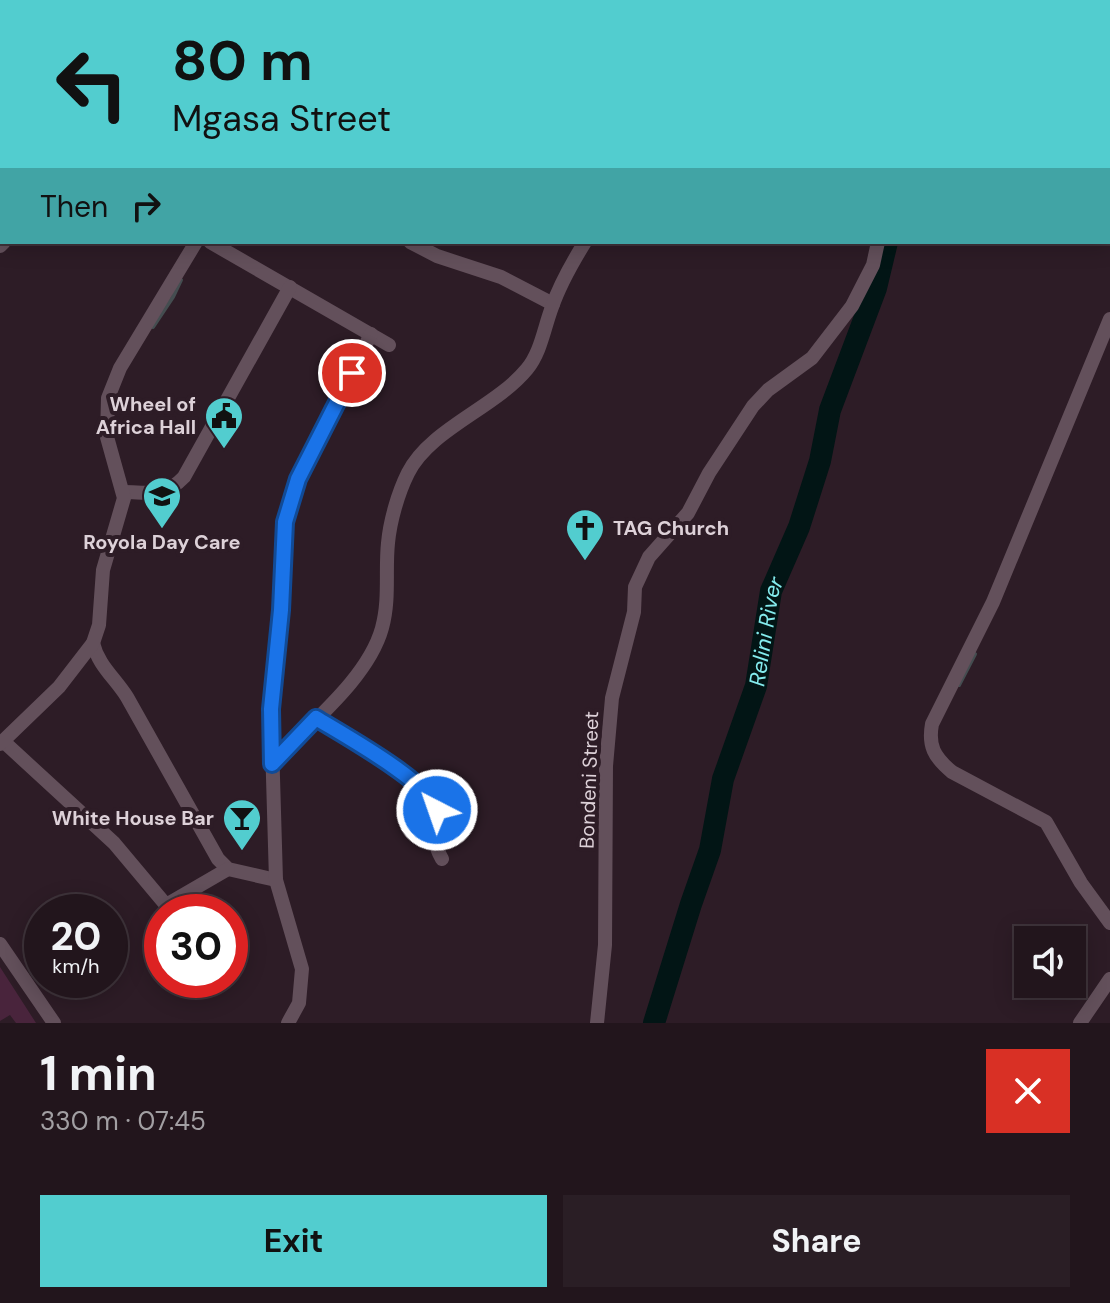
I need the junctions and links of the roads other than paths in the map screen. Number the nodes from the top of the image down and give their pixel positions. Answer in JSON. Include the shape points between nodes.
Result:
{"nodes":[{"id":1,"x":195,"y":244,"type":"edge"},
{"id":2,"x":214,"y":244,"type":"edge"},
{"id":3,"x":419,"y":244,"type":"edge"},
{"id":4,"x":584,"y":244,"type":"edge"},
{"id":5,"x":878,"y":244,"type":"edge"},
{"id":6,"x":440,"y":249,"type":"edge"},
{"id":7,"x":290,"y":287,"type":"junction"},
{"id":8,"x":553,"y":304,"type":"junction"},
{"id":9,"x":1110,"y":319,"type":"edge"},
{"id":10,"x":371,"y":334,"type":"junction"},
{"id":11,"x":389,"y":345,"type":"dead end"},
{"id":12,"x":123,"y":492,"type":"junction"},
{"id":13,"x":93,"y":643,"type":"junction"},
{"id":14,"x":316,"y":718,"type":"junction"},
{"id":15,"x":2,"y":743,"type":"edge"},
{"id":16,"x":272,"y":764,"type":"junction"},
{"id":17,"x":442,"y":859,"type":"dead end"},
{"id":18,"x":228,"y":869,"type":"junction"},
{"id":19,"x":276,"y":880,"type":"junction"},
{"id":20,"x":1110,"y":923,"type":"edge"},
{"id":21,"x":0,"y":944,"type":"edge"},
{"id":22,"x":1110,"y":979,"type":"edge"},
{"id":23,"x":54,"y":1023,"type":"edge"},
{"id":24,"x":288,"y":1023,"type":"edge"},
{"id":25,"x":597,"y":1023,"type":"edge"},
{"id":26,"x":1080,"y":1023,"type":"edge"}],
"edges":[{"from":1,"to":12,"type":"street","via":[[120,368],[108,398],[107,437]]},
{"from":2,"to":7,"type":"street"},
{"from":3,"to":6,"type":"street"},
{"from":4,"to":8,"type":"street"},
{"from":5,"to":25,"type":"street","name":"Bondeni Street","via":[[852,306],[812,358],[753,406],[688,513],[649,557],[635,587],[634,612],[612,698],[606,766],[606,919]]},
{"from":6,"to":8,"type":"street"},
{"from":7,"to":10,"type":"street"},
{"from":7,"to":12,"type":"street","via":[[184,477],[163,492]]},
{"from":8,"to":14,"type":"street","via":[[528,368],[427,448],[408,473],[388,544],[382,630],[354,680]]},
{"from":9,"to":20,"type":"street","via":[[993,602],[932,724],[929,740],[939,761],[952,772],[1046,822]]},
{"from":10,"to":11,"type":"street"},
{"from":10,"to":16,"type":"street","via":[[288,504],[271,709]]},
{"from":12,"to":13,"type":"street","via":[[103,570]]},
{"from":13,"to":15,"type":"street","via":[[59,687]]},
{"from":13,"to":18,"type":"street","via":[[99,661],[121,687]]},
{"from":14,"to":16,"type":"street"},
{"from":14,"to":17,"type":"street","via":[[396,769],[435,802],[433,838]]},
{"from":15,"to":18,"type":"street","via":[[114,843],[166,905]]},
{"from":16,"to":19,"type":"street"},
{"from":18,"to":19,"type":"street"},
{"from":19,"to":24,"type":"street","via":[[302,969],[299,1003]]},
{"from":21,"to":23,"type":"street"},
{"from":22,"to":26,"type":"street"}]}
